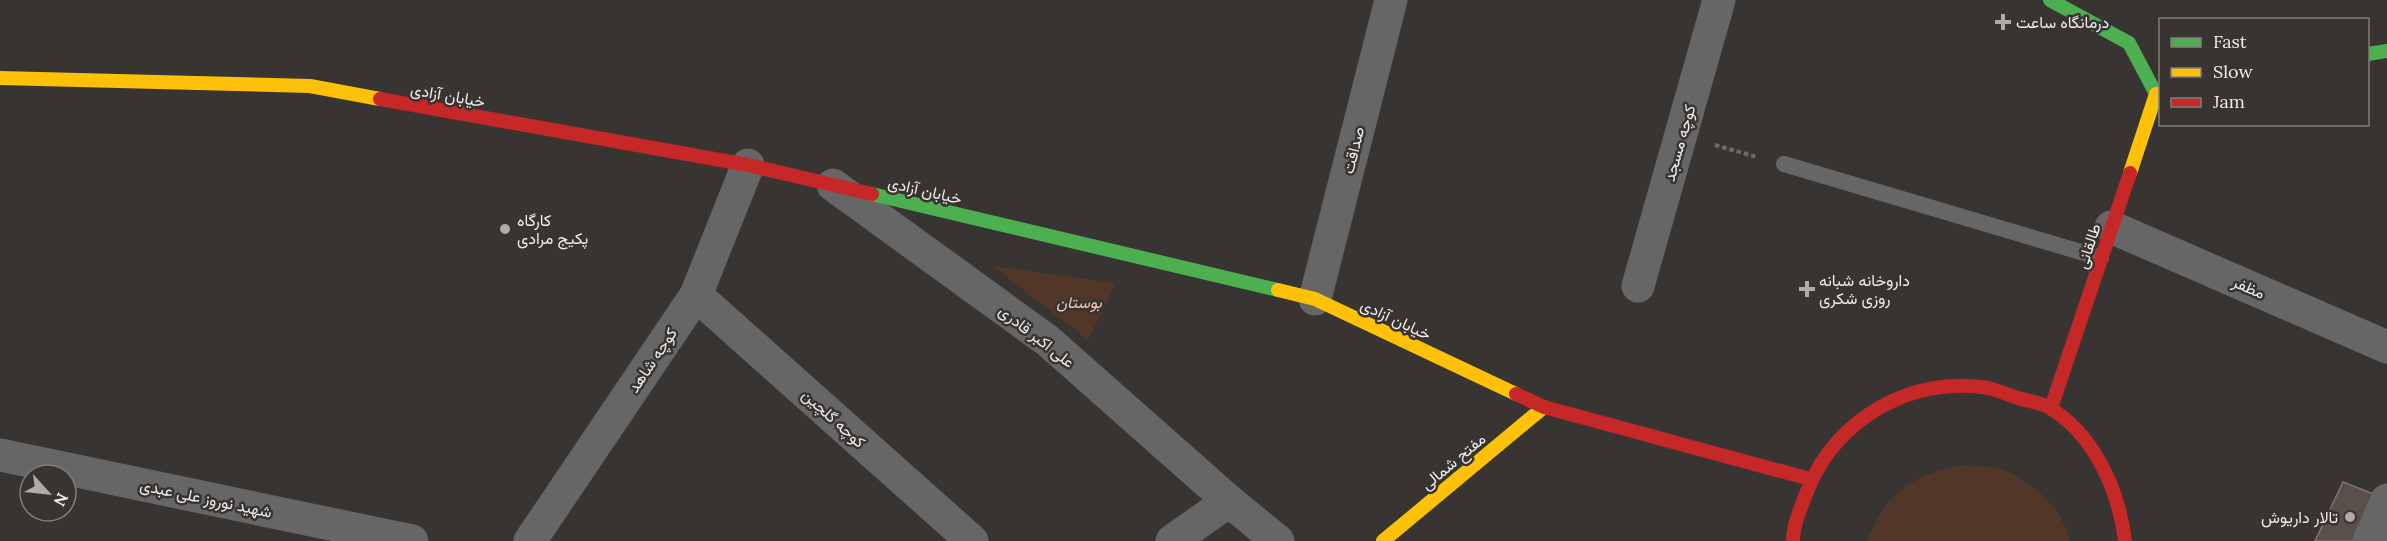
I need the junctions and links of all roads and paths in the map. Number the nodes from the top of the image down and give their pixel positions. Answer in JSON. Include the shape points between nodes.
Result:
{"nodes":[{"id":1,"x":1391,"y":0,"type":"edge"},
{"id":2,"x":1719,"y":0,"type":"edge"},
{"id":3,"x":2050,"y":0,"type":"edge"},
{"id":4,"x":2387,"y":51,"type":"edge"},
{"id":5,"x":2369,"y":54,"type":"edge"},
{"id":6,"x":0,"y":78,"type":"edge"},
{"id":7,"x":2158,"y":93,"type":"edge"},
{"id":8,"x":1682,"y":135,"type":"junction"},
{"id":9,"x":1784,"y":164,"type":"joint"},
{"id":10,"x":748,"y":165,"type":"junction"},
{"id":11,"x":833,"y":185,"type":"junction"},
{"id":12,"x":2111,"y":227,"type":"junction"},
{"id":13,"x":2101,"y":258,"type":"junction"},
{"id":14,"x":1638,"y":286,"type":"dead end"},
{"id":15,"x":696,"y":295,"type":"junction"},
{"id":16,"x":1315,"y":299,"type":"junction"},
{"id":17,"x":2387,"y":347,"type":"edge"},
{"id":18,"x":1544,"y":407,"type":"junction"},
{"id":19,"x":2051,"y":408,"type":"junction"},
{"id":20,"x":0,"y":455,"type":"edge"},
{"id":21,"x":1810,"y":479,"type":"junction"},
{"id":22,"x":2387,"y":500,"type":"edge"},
{"id":23,"x":1229,"y":501,"type":"junction"},
{"id":24,"x":412,"y":541,"type":"edge"},
{"id":25,"x":530,"y":541,"type":"edge"},
{"id":26,"x":972,"y":541,"type":"edge"},
{"id":27,"x":1172,"y":541,"type":"edge"},
{"id":28,"x":1278,"y":541,"type":"edge"},
{"id":29,"x":1383,"y":541,"type":"edge"},
{"id":30,"x":1793,"y":541,"type":"edge"},
{"id":31,"x":2125,"y":541,"type":"edge"},
{"id":32,"x":2370,"y":541,"type":"edge"}],
"edges":[{"from":1,"to":16,"type":"street","name":"صداقت"},
{"from":2,"to":8,"type":"street","name":"کوچه مسجد"},
{"from":3,"to":7,"type":"main road","via":[[2128,43]]},
{"from":4,"to":5,"type":"main road"},
{"from":6,"to":10,"type":"main road","name":"خیابان آزادی","via":[[310,86]]},
{"from":7,"to":12,"type":"main road","name":"طالقانی"},
{"from":8,"to":9,"type":"path"},
{"from":8,"to":14,"type":"street","name":"کوچه مسجد"},
{"from":9,"to":13,"type":"lane"},
{"from":10,"to":11,"type":"main road","name":"خیابان آزادی"},
{"from":10,"to":15,"type":"street","name":"کوچه شاهد"},
{"from":11,"to":16,"type":"main road","name":"خیابان آزادی"},
{"from":11,"to":23,"type":"street","name":"علی اکبر قادری","via":[[1048,341]]},
{"from":12,"to":13,"type":"main road","name":"طالقانی"},
{"from":12,"to":17,"type":"street","name":"مظفر"},
{"from":13,"to":19,"type":"main road","name":"طالقانی"},
{"from":15,"to":25,"type":"street","name":"کوچه شاهد"},
{"from":15,"to":26,"type":"street","name":"کوچه گلچین"},
{"from":16,"to":18,"type":"main road","name":"خیابان آزادی"},
{"from":18,"to":21,"type":"main road","name":"خیابان آزادی"},
{"from":18,"to":29,"type":"main road","name":"مفتح شمالی"},
{"from":19,"to":21,"type":"main road","via":[[1986,388],[1934,388],[1883,404],[1840,436]]},
{"from":19,"to":31,"type":"main road","via":[[2077,433],[2106,472],[2124,519]]},
{"from":20,"to":24,"type":"street","name":"شهید نوروز علی عبدی"},
{"from":21,"to":30,"type":"main road"},
{"from":22,"to":32,"type":"street"},
{"from":23,"to":27,"type":"street"},
{"from":23,"to":28,"type":"street","name":"علی اکبر قادری"}]}
